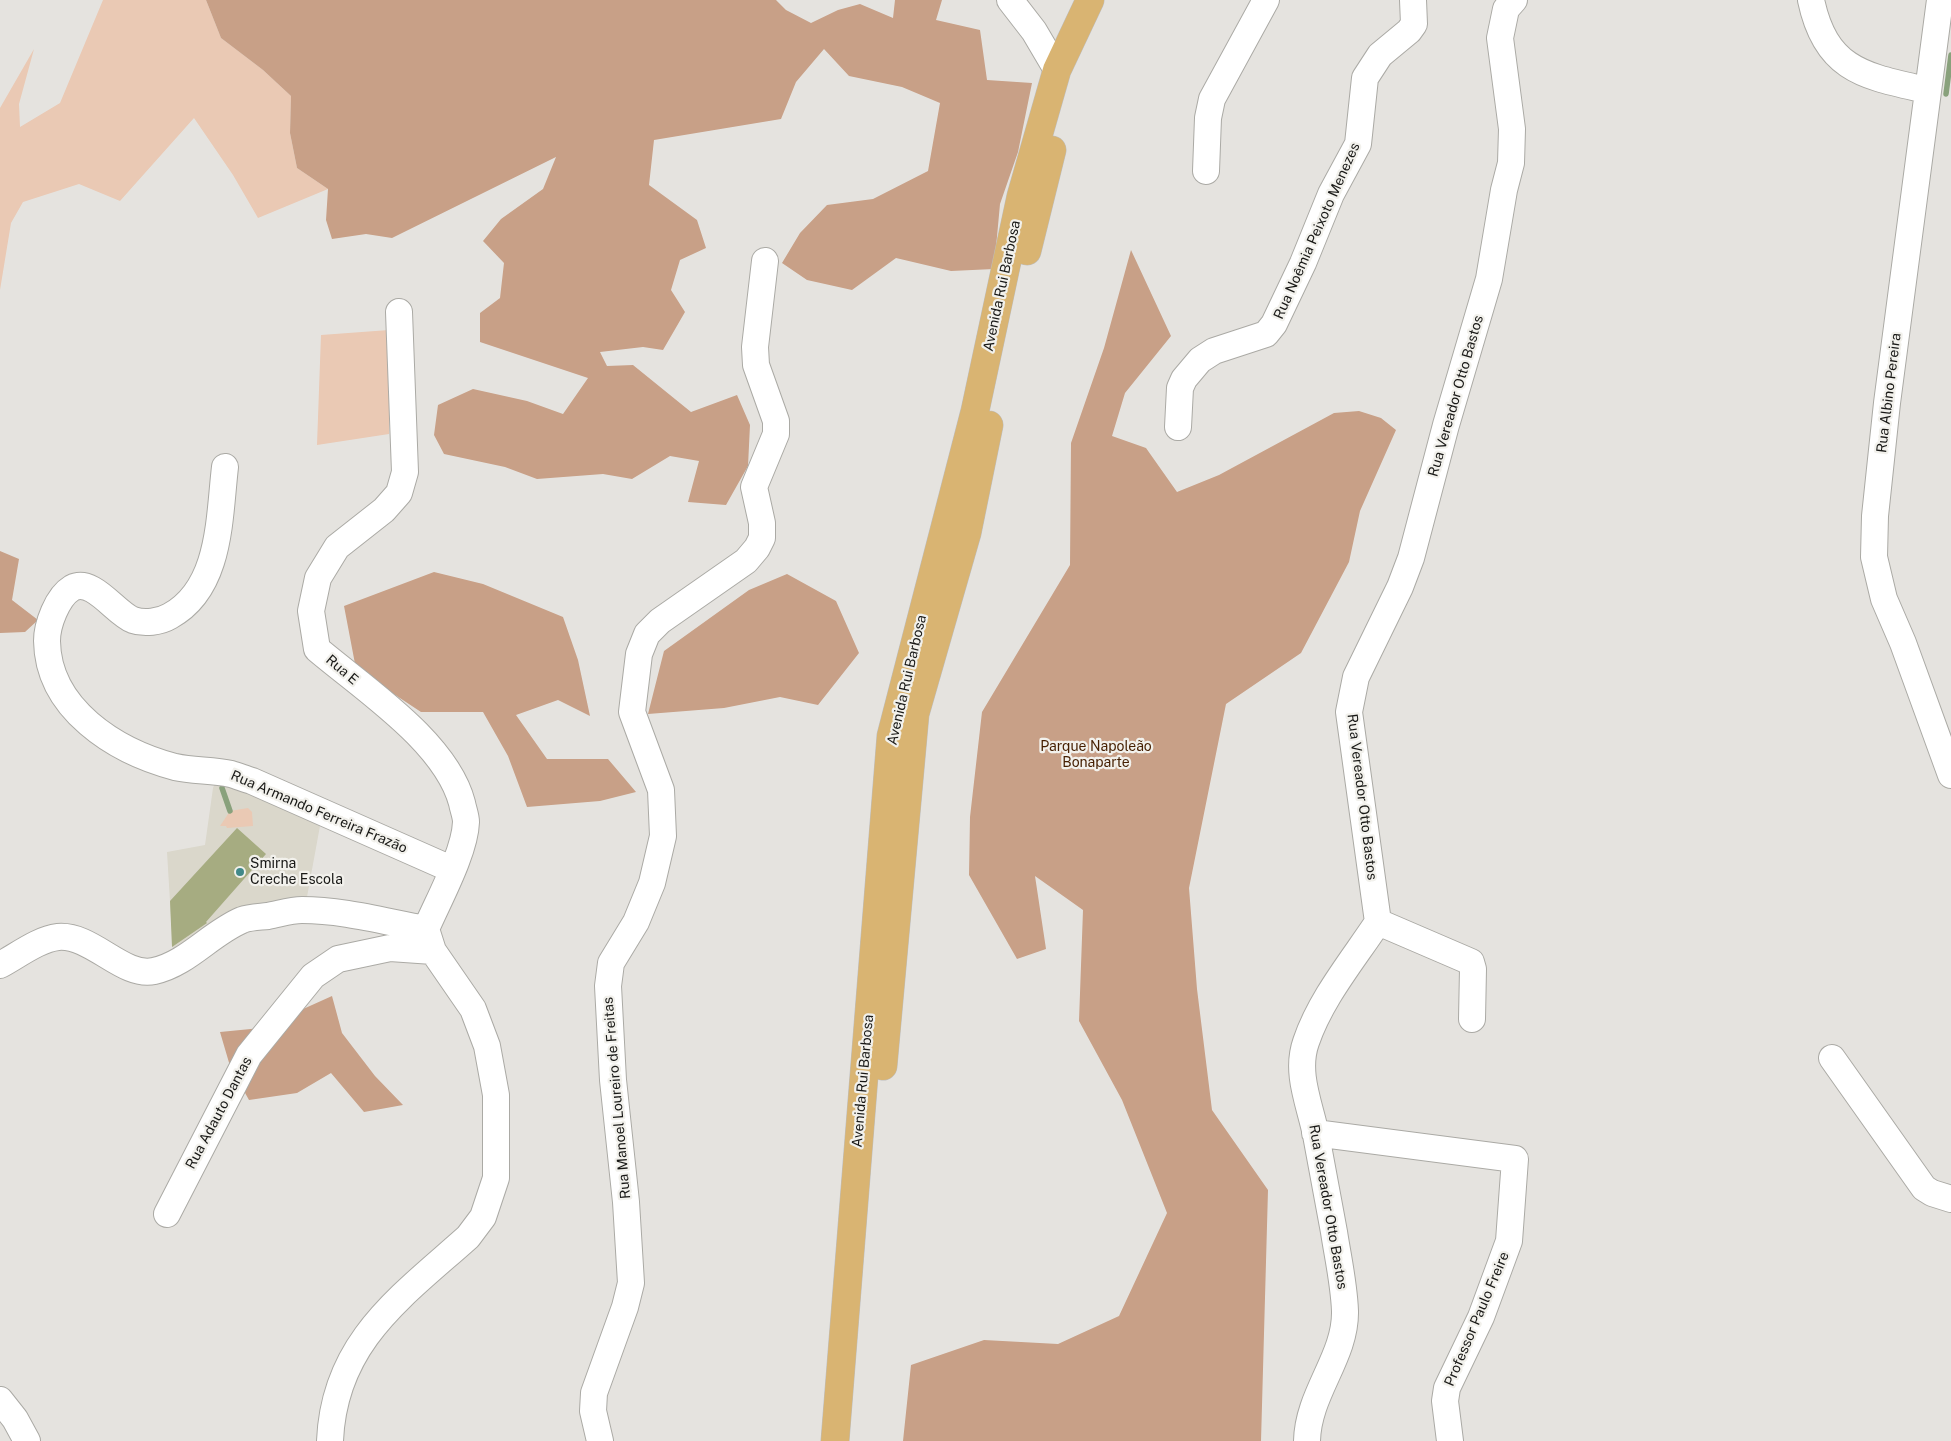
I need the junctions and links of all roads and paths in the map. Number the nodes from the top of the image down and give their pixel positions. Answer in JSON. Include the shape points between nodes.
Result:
{"nodes":[{"id":1,"x":1010,"y":0,"type":"edge"},
{"id":2,"x":1090,"y":0,"type":"edge"},
{"id":3,"x":1107,"y":0,"type":"edge"},
{"id":4,"x":1266,"y":0,"type":"edge"},
{"id":5,"x":1413,"y":0,"type":"edge"},
{"id":6,"x":1514,"y":0,"type":"edge"},
{"id":7,"x":1811,"y":0,"type":"edge"},
{"id":8,"x":1940,"y":0,"type":"edge"},
{"id":9,"x":1057,"y":70,"type":"junction"},
{"id":10,"x":1926,"y":90,"type":"junction"},
{"id":11,"x":1206,"y":171,"type":"dead end"},
{"id":12,"x":765,"y":262,"type":"dead end"},
{"id":13,"x":399,"y":312,"type":"dead end"},
{"id":14,"x":1178,"y":427,"type":"dead end"},
{"id":15,"x":225,"y":467,"type":"dead end"},
{"id":16,"x":1951,"y":775,"type":"edge"},
{"id":17,"x":452,"y":869,"type":"junction"},
{"id":18,"x":1378,"y":922,"type":"junction"},
{"id":19,"x":430,"y":940,"type":"junction"},
{"id":20,"x":0,"y":965,"type":"edge"},
{"id":21,"x":1472,"y":1019,"type":"dead end"},
{"id":22,"x":1832,"y":1058,"type":"dead end"},
{"id":23,"x":1315,"y":1133,"type":"junction"},
{"id":24,"x":1951,"y":1199,"type":"edge"},
{"id":25,"x":167,"y":1214,"type":"dead end"},
{"id":26,"x":0,"y":1400,"type":"edge"},
{"id":27,"x":27,"y":1441,"type":"edge"},
{"id":28,"x":330,"y":1441,"type":"edge"},
{"id":29,"x":600,"y":1441,"type":"edge"},
{"id":30,"x":836,"y":1441,"type":"edge"},
{"id":31,"x":852,"y":1441,"type":"edge"},
{"id":32,"x":1308,"y":1441,"type":"edge"},
{"id":33,"x":1450,"y":1441,"type":"edge"}],
"edges":[{"from":1,"to":9,"type":"street","via":[[1034,31]]},
{"from":2,"to":9,"type":"main road","name":"Avenida Rui Barbosa"},
{"from":3,"to":31,"type":"main road","name":"Avenida Rui Barbosa","via":[[1078,58],[1060,118],[1019,285],[967,534],[915,714],[869,1212]]},
{"from":4,"to":11,"type":"street","via":[[1212,100]]},
{"from":5,"to":14,"type":"street","name":"Rua Noêmia Peixoto Menezes","via":[[1414,24],[1380,55],[1365,78],[1358,144],[1331,194],[1274,324],[1266,334],[1214,350],[1200,360],[1180,388]]},
{"from":6,"to":18,"type":"street","name":"Rua Vereador Otto Bastos","via":[[1506,9],[1500,38],[1512,129],[1511,163],[1489,279],[1446,425],[1412,558],[1356,677],[1350,712]]},
{"from":7,"to":10,"type":"street","via":[[1825,41],[1841,59],[1868,76]]},
{"from":8,"to":10,"type":"street","name":"Rua Albino Pereira"},
{"from":9,"to":30,"type":"main road","name":"Avenida Rui Barbosa","via":[[1021,196],[975,411],[892,736]]},
{"from":10,"to":16,"type":"street","name":"Rua Albino Pereira","via":[[1886,412],[1874,558],[1884,599],[1904,643]]},
{"from":12,"to":29,"type":"street","name":"Rua Manoel Loureiro de Freitas","via":[[756,365],[776,421],[776,434],[754,487],[762,538],[746,561],[660,621],[647,634],[639,654],[632,712],[661,790],[663,836],[652,883],[636,922],[611,963],[609,978],[613,1080],[631,1283],[594,1393],[593,1411]]},
{"from":13,"to":17,"type":"street","name":"Rua E","via":[[405,472],[399,493],[384,510],[337,547],[318,578],[312,611],[317,649],[414,730],[442,763],[458,790],[466,820],[461,852]]},
{"from":15,"to":17,"type":"street","name":"Rua Armando Ferreira Frazão","via":[[215,553],[199,592],[183,609],[166,619],[147,622],[133,620],[94,589],[73,588],[61,600],[47,630],[47,657],[54,679],[80,716],[98,733],[149,759],[177,767],[230,774]]},
{"from":17,"to":19,"type":"street","name":"Rua E"},
{"from":18,"to":21,"type":"street","via":[[1471,962]]},
{"from":18,"to":23,"type":"street","name":"Rua Vereador Otto Bastos","via":[[1319,1011],[1305,1044],[1302,1077]]},
{"from":19,"to":20,"type":"street","via":[[318,911],[300,910],[244,920],[226,928],[176,963],[152,972],[135,970],[96,948],[59,937]]},
{"from":19,"to":25,"type":"street","name":"Rua Adauto Dantas","via":[[338,959],[313,976],[249,1055]]},
{"from":19,"to":28,"type":"street","via":[[473,1009],[487,1046],[496,1095],[496,1178],[478,1225],[390,1307],[344,1370]]},
{"from":22,"to":24,"type":"street","via":[[1924,1188]]},
{"from":23,"to":32,"type":"street","name":"Rua Vereador Otto Bastos","via":[[1343,1284],[1345,1314],[1339,1348],[1314,1400]]},
{"from":23,"to":33,"type":"street","name":"Professor Paulo Freire","via":[[1515,1159],[1510,1241],[1481,1317],[1447,1388],[1445,1402]]},
{"from":26,"to":27,"type":"street"}]}
